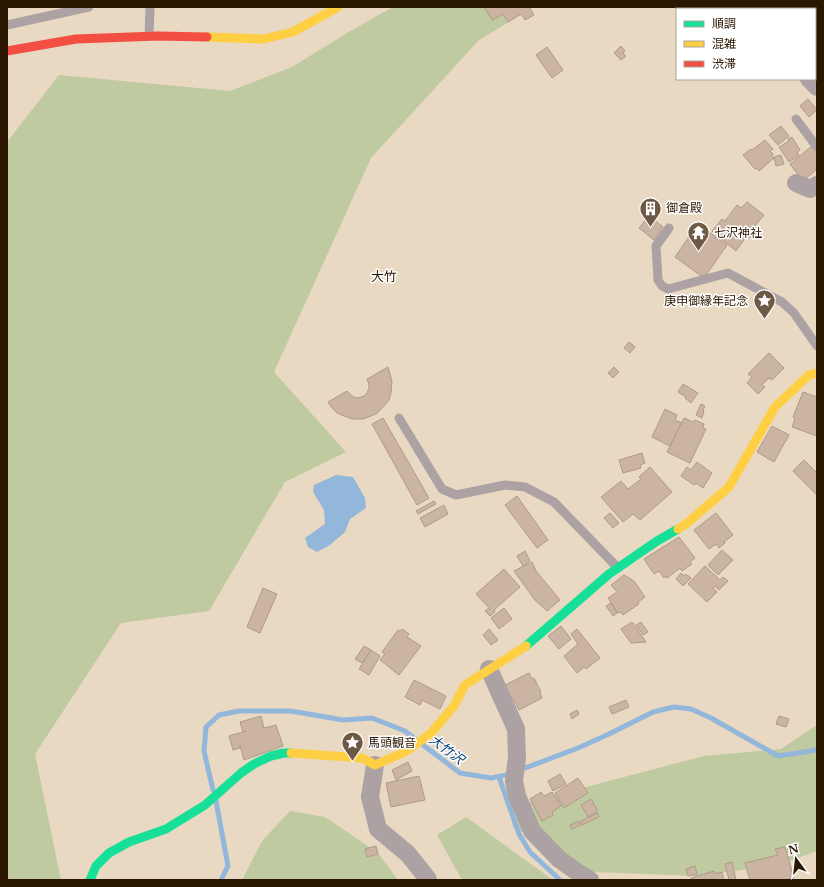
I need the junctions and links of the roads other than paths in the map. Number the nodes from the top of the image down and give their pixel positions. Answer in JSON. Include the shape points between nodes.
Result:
{"nodes":[{"id":1,"x":89,"y":7,"type":"edge"},
{"id":2,"x":150,"y":7,"type":"edge"},
{"id":3,"x":338,"y":7,"type":"edge"},
{"id":4,"x":7,"y":24,"type":"edge"},
{"id":5,"x":150,"y":36,"type":"junction"},
{"id":6,"x":7,"y":51,"type":"edge"},
{"id":7,"x":809,"y":80,"type":"edge"},
{"id":8,"x":816,"y":95,"type":"edge"},
{"id":9,"x":796,"y":119,"type":"dead end"},
{"id":10,"x":817,"y":147,"type":"edge"},
{"id":11,"x":796,"y":183,"type":"dead end"},
{"id":12,"x":817,"y":185,"type":"edge"},
{"id":13,"x":669,"y":228,"type":"dead end"},
{"id":14,"x":817,"y":346,"type":"edge"},
{"id":15,"x":817,"y":373,"type":"edge"},
{"id":16,"x":398,"y":418,"type":"dead end"},
{"id":17,"x":618,"y":568,"type":"junction"},
{"id":18,"x":490,"y":669,"type":"junction"},
{"id":19,"x":375,"y":765,"type":"junction"},
{"id":20,"x":90,"y":880,"type":"edge"},
{"id":21,"x":428,"y":880,"type":"edge"},
{"id":22,"x":590,"y":880,"type":"edge"}],
"edges":[{"from":1,"to":4,"type":"lane"},
{"from":2,"to":5,"type":"lane"},
{"from":3,"to":5,"type":"street","via":[[293,32],[264,39]]},
{"from":5,"to":6,"type":"street","via":[[76,39]]},
{"from":7,"to":8,"type":"street"},
{"from":9,"to":10,"type":"lane"},
{"from":11,"to":12,"type":"street","via":[[810,190]]},
{"from":13,"to":14,"type":"lane","via":[[656,246],[658,280],[662,286],[668,289],[728,273],[782,302],[794,313]]},
{"from":15,"to":17,"type":"street","via":[[810,375],[775,407],[729,487],[686,524],[657,540]]},
{"from":16,"to":17,"type":"lane","via":[[442,489],[456,495],[505,485],[525,487],[554,502]]},
{"from":17,"to":18,"type":"street","via":[[530,642]]},
{"from":18,"to":19,"type":"street","via":[[465,685],[454,706],[431,733],[408,751]]},
{"from":18,"to":22,"type":"street","via":[[516,729],[517,757],[514,781],[517,796],[532,831],[559,859]]},
{"from":19,"to":20,"type":"street","via":[[362,758],[298,753],[271,756],[254,764],[205,805],[166,829],[129,842],[109,853],[96,866]]},
{"from":19,"to":21,"type":"street","via":[[370,797],[378,829],[408,854]]}]}
